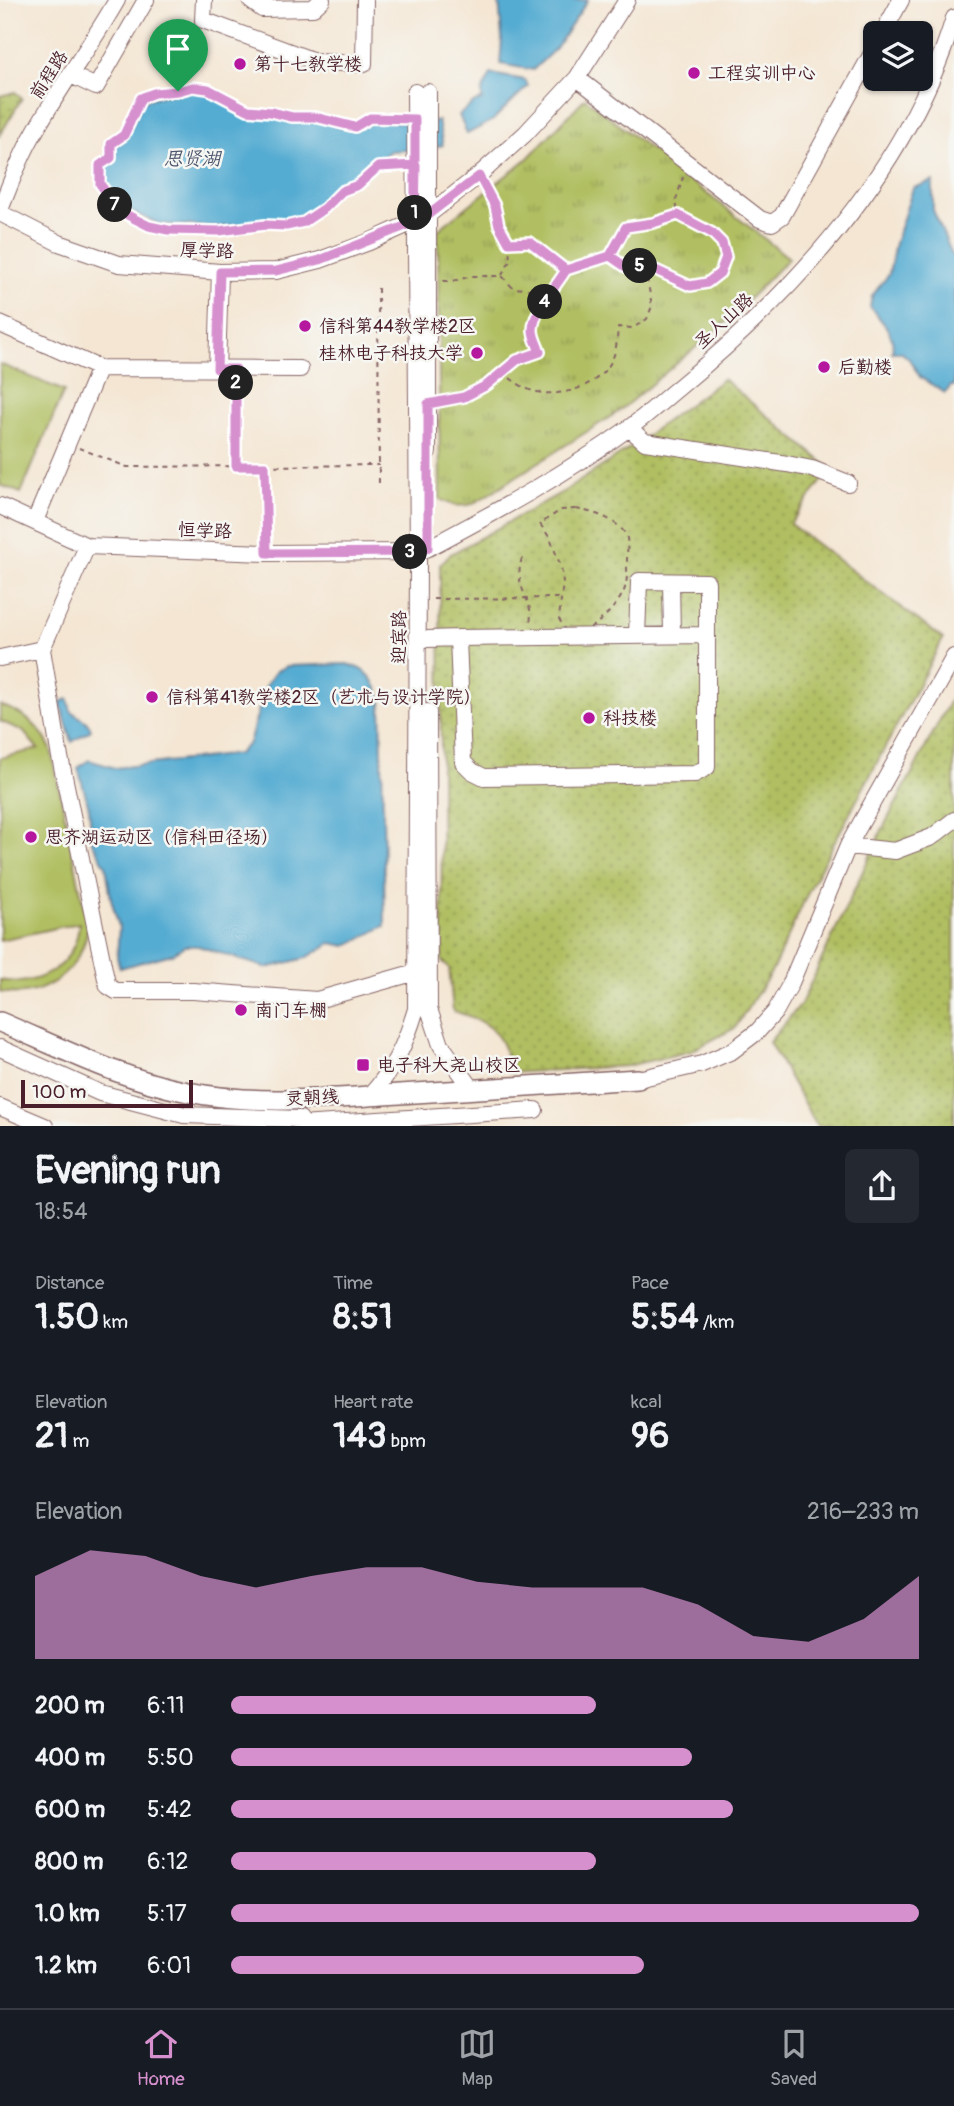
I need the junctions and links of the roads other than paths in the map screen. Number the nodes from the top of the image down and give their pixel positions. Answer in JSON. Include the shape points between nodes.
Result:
{"nodes":[{"id":1,"x":117,"y":0,"type":"edge"},
{"id":2,"x":145,"y":0,"type":"edge"},
{"id":3,"x":204,"y":0,"type":"edge"},
{"id":4,"x":250,"y":0,"type":"edge"},
{"id":5,"x":322,"y":0,"type":"edge"},
{"id":6,"x":365,"y":0,"type":"edge"},
{"id":7,"x":627,"y":0,"type":"edge"},
{"id":8,"x":901,"y":0,"type":"edge"},
{"id":9,"x":954,"y":18,"type":"edge"},
{"id":10,"x":890,"y":21,"type":"edge"},
{"id":11,"x":863,"y":70,"type":"edge"},
{"id":12,"x":71,"y":75,"type":"junction"},
{"id":13,"x":577,"y":78,"type":"junction"},
{"id":14,"x":422,"y":165,"type":"junction"},
{"id":15,"x":0,"y":212,"type":"edge"},
{"id":16,"x":422,"y":219,"type":"junction"},
{"id":17,"x":220,"y":272,"type":"junction"},
{"id":18,"x":0,"y":324,"type":"edge"},
{"id":19,"x":99,"y":368,"type":"junction"},
{"id":20,"x":217,"y":369,"type":"junction"},
{"id":21,"x":300,"y":369,"type":"dead end"},
{"id":22,"x":629,"y":428,"type":"junction"},
{"id":23,"x":848,"y":483,"type":"dead end"},
{"id":24,"x":0,"y":506,"type":"edge"},
{"id":25,"x":36,"y":521,"type":"junction"},
{"id":26,"x":87,"y":545,"type":"junction"},
{"id":27,"x":423,"y":550,"type":"junction"},
{"id":28,"x":671,"y":582,"type":"junction"},
{"id":29,"x":672,"y":635,"type":"junction"},
{"id":30,"x":708,"y":635,"type":"junction"},
{"id":31,"x":637,"y":636,"type":"junction"},
{"id":32,"x":458,"y":638,"type":"junction"},
{"id":33,"x":428,"y":639,"type":"junction"},
{"id":34,"x":42,"y":649,"type":"junction"},
{"id":35,"x":954,"y":657,"type":"edge"},
{"id":36,"x":0,"y":658,"type":"edge"},
{"id":37,"x":954,"y":820,"type":"edge"},
{"id":38,"x":848,"y":846,"type":"junction"},
{"id":39,"x":416,"y":972,"type":"junction"},
{"id":40,"x":0,"y":1022,"type":"edge"},
{"id":41,"x":0,"y":1048,"type":"edge"},
{"id":42,"x":638,"y":1079,"type":"joint"},
{"id":43,"x":473,"y":1090,"type":"junction"},
{"id":44,"x":185,"y":1091,"type":"junction"},
{"id":45,"x":428,"y":1093,"type":"junction"},
{"id":46,"x":370,"y":1096,"type":"junction"},
{"id":47,"x":0,"y":1107,"type":"edge"},
{"id":48,"x":535,"y":1110,"type":"dead end"},
{"id":49,"x":300,"y":1118,"type":"edge"},
{"id":50,"x":184,"y":1121,"type":"edge"},
{"id":51,"x":428,"y":1122,"type":"edge"},
{"id":52,"x":45,"y":1126,"type":"edge"}],
"edges":[{"from":1,"to":12,"type":"street","name":"前程路"},
{"from":2,"to":12,"type":"street","via":[[96,87]]},
{"from":3,"to":6,"type":"street","via":[[202,20],[317,62],[364,64]]},
{"from":4,"to":5,"type":"street","via":[[262,9],[313,8]]},
{"from":7,"to":13,"type":"street","name":"厚学路"},
{"from":8,"to":10,"type":"street"},
{"from":9,"to":22,"type":"street","name":"圣人山路","via":[[923,98],[873,182],[796,278],[716,356]]},
{"from":11,"to":13,"type":"street","via":[[782,216],[772,223],[760,219]]},
{"from":12,"to":15,"type":"street","name":"前程路","via":[[33,134]]},
{"from":13,"to":16,"type":"street","name":"厚学路","via":[[479,176]]},
{"from":14,"to":14,"type":"street","via":[[422,92],[415,119]]},
{"from":14,"to":16,"type":"street","name":"迎宾路"},
{"from":15,"to":17,"type":"street","name":"厚学路","via":[[59,243],[119,264]]},
{"from":16,"to":17,"type":"street","name":"厚学路","via":[[320,260],[276,271]]},
{"from":16,"to":27,"type":"street","name":"迎宾路"},
{"from":16,"to":27,"type":"street","name":"迎宾路","via":[[428,281]]},
{"from":17,"to":20,"type":"street"},
{"from":18,"to":19,"type":"street"},
{"from":19,"to":20,"type":"street"},
{"from":19,"to":25,"type":"street"},
{"from":20,"to":21,"type":"street"},
{"from":22,"to":23,"type":"street","via":[[645,442],[812,469]]},
{"from":22,"to":27,"type":"street","name":"圣人山路","via":[[546,482]]},
{"from":24,"to":25,"type":"street","name":"恒学路"},
{"from":25,"to":26,"type":"street","name":"恒学路"},
{"from":26,"to":27,"type":"street","name":"恒学路","via":[[267,553]]},
{"from":26,"to":34,"type":"street"},
{"from":27,"to":33,"type":"street","name":"迎宾路"},
{"from":27,"to":39,"type":"street","name":"迎宾路"},
{"from":28,"to":29,"type":"street"},
{"from":28,"to":30,"type":"street","via":[[707,582]]},
{"from":28,"to":31,"type":"street","via":[[639,581]]},
{"from":29,"to":30,"type":"street"},
{"from":29,"to":31,"type":"street"},
{"from":30,"to":32,"type":"street","via":[[707,767],[695,774],[484,777],[463,762]]},
{"from":31,"to":32,"type":"street"},
{"from":32,"to":33,"type":"street"},
{"from":33,"to":43,"type":"street","name":"迎宾路","via":[[429,1009],[441,1045]]},
{"from":34,"to":36,"type":"street"},
{"from":34,"to":39,"type":"street","via":[[111,989],[317,1000]]},
{"from":35,"to":38,"type":"street"},
{"from":37,"to":38,"type":"street","via":[[932,837],[895,851]]},
{"from":38,"to":42,"type":"street","via":[[790,985],[767,1022],[719,1058]]},
{"from":39,"to":46,"type":"street","name":"迎宾路","via":[[416,1009],[404,1047]]},
{"from":40,"to":44,"type":"main road","name":"灵朝线","via":[[99,1064]]},
{"from":41,"to":50,"type":"street","via":[[100,1093]]},
{"from":42,"to":43,"type":"main road","name":"灵朝线"},
{"from":43,"to":45,"type":"main road","name":"灵朝线"},
{"from":44,"to":49,"type":"main road","name":"灵朝线","via":[[240,1098]]},
{"from":44,"to":50,"type":"street"},
{"from":45,"to":46,"type":"main road","name":"灵朝线"},
{"from":45,"to":51,"type":"street"},
{"from":46,"to":49,"type":"main road","name":"灵朝线"},
{"from":47,"to":52,"type":"street"},
{"from":48,"to":51,"type":"street"},
{"from":49,"to":50,"type":"street"},
{"from":49,"to":51,"type":"street"}]}
